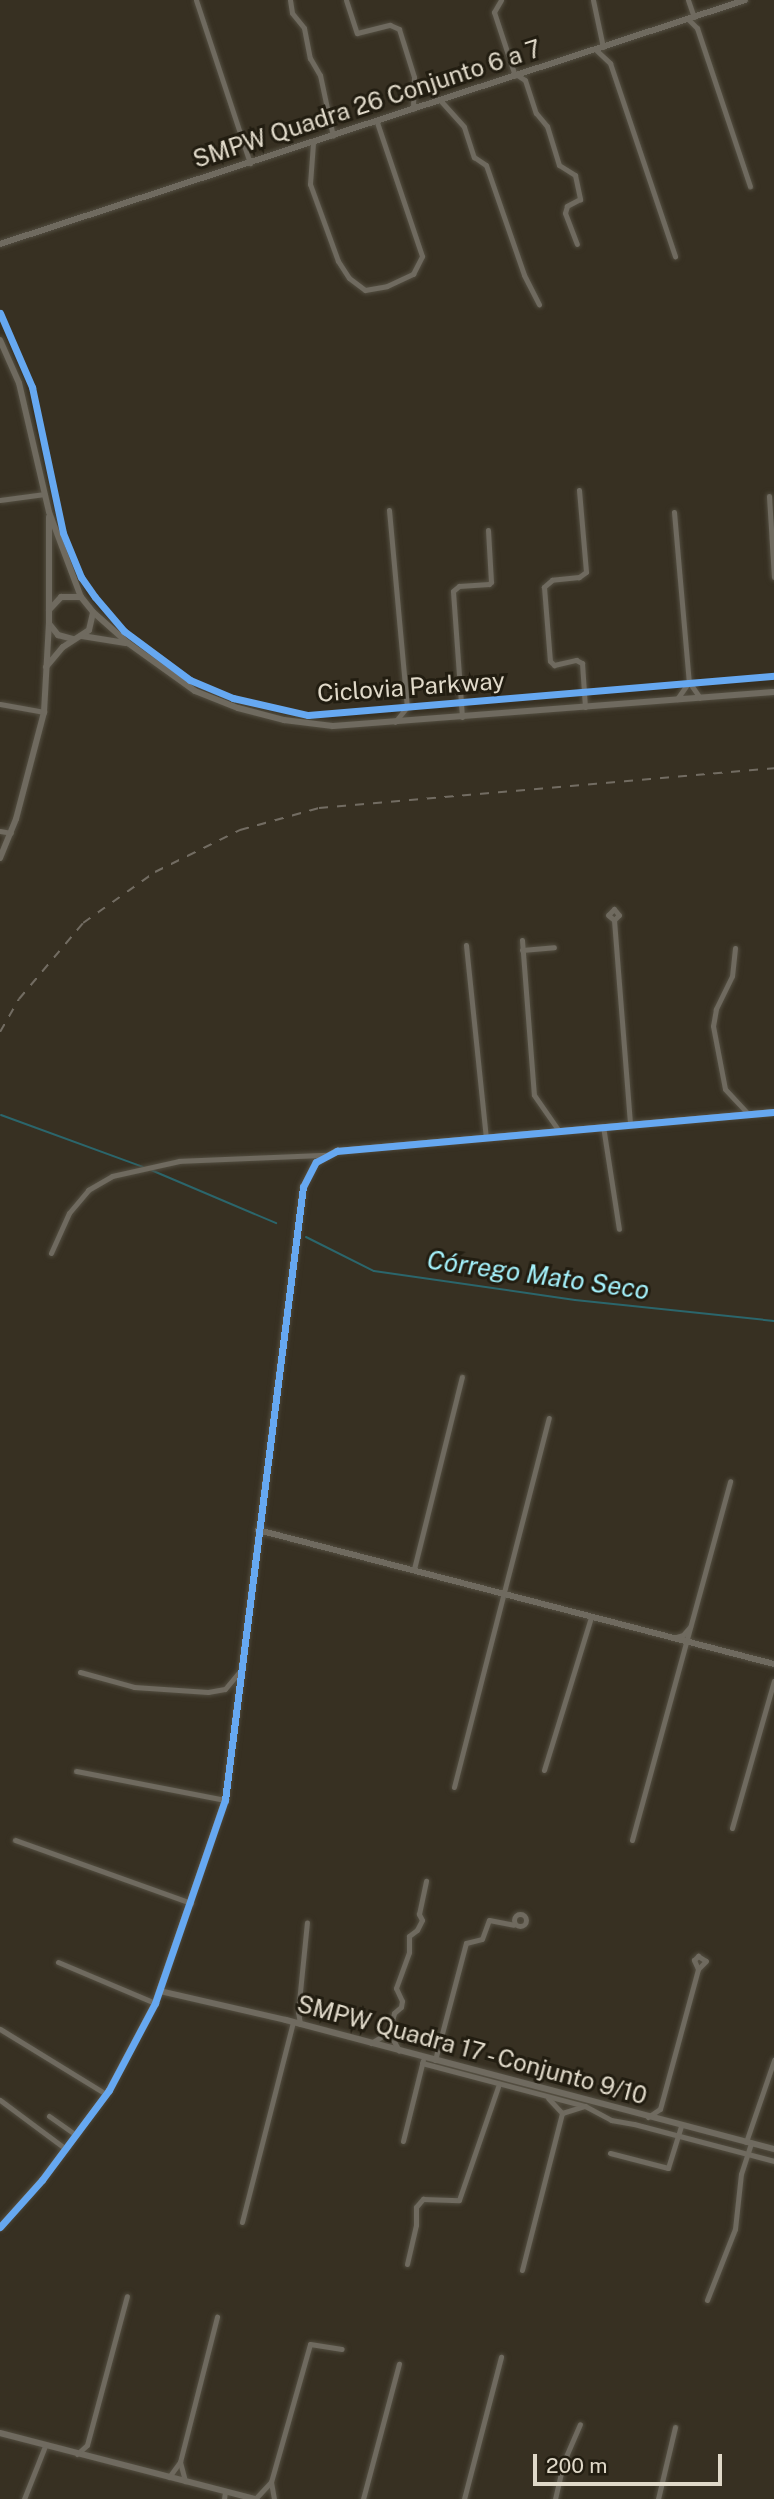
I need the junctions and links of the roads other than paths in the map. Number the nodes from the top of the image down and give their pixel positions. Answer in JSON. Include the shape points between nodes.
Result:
{"nodes":[{"id":1,"x":196,"y":0,"type":"edge"},
{"id":2,"x":290,"y":0,"type":"edge"},
{"id":3,"x":346,"y":0,"type":"edge"},
{"id":4,"x":501,"y":0,"type":"edge"},
{"id":5,"x":593,"y":0,"type":"edge"},
{"id":6,"x":688,"y":0,"type":"edge"},
{"id":7,"x":745,"y":0,"type":"edge"},
{"id":8,"x":694,"y":17,"type":"junction"},
{"id":9,"x":697,"y":28,"type":"junction"},
{"id":10,"x":603,"y":47,"type":"junction"},
{"id":11,"x":595,"y":49,"type":"junction"},
{"id":12,"x":528,"y":71,"type":"junction"},
{"id":13,"x":516,"y":75,"type":"junction"},
{"id":14,"x":525,"y":80,"type":"junction"},
{"id":15,"x":440,"y":100,"type":"junction"},
{"id":16,"x":413,"y":108,"type":"junction"},
{"id":17,"x":377,"y":122,"type":"junction"},
{"id":18,"x":334,"y":136,"type":"junction"},
{"id":19,"x":313,"y":143,"type":"junction"},
{"id":20,"x":250,"y":163,"type":"junction"},
{"id":21,"x":750,"y":186,"type":"dead end"},
{"id":22,"x":0,"y":244,"type":"edge"},
{"id":23,"x":577,"y":244,"type":"dead end"},
{"id":24,"x":675,"y":256,"type":"dead end"},
{"id":25,"x":539,"y":304,"type":"dead end"},
{"id":26,"x":0,"y":340,"type":"edge"},
{"id":27,"x":579,"y":490,"type":"dead end"},
{"id":28,"x":45,"y":494,"type":"junction"},
{"id":29,"x":769,"y":496,"type":"dead end"},
{"id":30,"x":0,"y":500,"type":"edge"},
{"id":31,"x":389,"y":510,"type":"dead end"},
{"id":32,"x":49,"y":512,"type":"junction"},
{"id":33,"x":674,"y":512,"type":"dead end"},
{"id":34,"x":488,"y":530,"type":"dead end"},
{"id":35,"x":774,"y":577,"type":"edge"},
{"id":36,"x":81,"y":597,"type":"junction"},
{"id":37,"x":48,"y":612,"type":"junction"},
{"id":38,"x":93,"y":612,"type":"junction"},
{"id":39,"x":49,"y":622,"type":"junction"},
{"id":40,"x":82,"y":636,"type":"junction"},
{"id":41,"x":73,"y":639,"type":"junction"},
{"id":42,"x":128,"y":643,"type":"junction"},
{"id":43,"x":45,"y":669,"type":"junction"},
{"id":44,"x":689,"y":682,"type":"junction"},
{"id":45,"x":774,"y":692,"type":"edge"},
{"id":46,"x":699,"y":698,"type":"junction"},
{"id":47,"x":676,"y":700,"type":"junction"},
{"id":48,"x":0,"y":704,"type":"edge"},
{"id":49,"x":407,"y":707,"type":"junction"},
{"id":50,"x":585,"y":707,"type":"junction"},
{"id":51,"x":44,"y":712,"type":"junction"},
{"id":52,"x":462,"y":717,"type":"junction"},
{"id":53,"x":422,"y":720,"type":"junction"},
{"id":54,"x":395,"y":722,"type":"junction"},
{"id":55,"x":0,"y":831,"type":"edge"},
{"id":56,"x":10,"y":833,"type":"junction"},
{"id":57,"x":0,"y":858,"type":"edge"},
{"id":58,"x":614,"y":920,"type":"dead end"},
{"id":59,"x":522,"y":940,"type":"dead end"},
{"id":60,"x":466,"y":945,"type":"dead end"},
{"id":61,"x":554,"y":947,"type":"dead end"},
{"id":62,"x":735,"y":948,"type":"dead end"},
{"id":63,"x":522,"y":950,"type":"junction"},
{"id":64,"x":774,"y":1112,"type":"edge"},
{"id":65,"x":748,"y":1114,"type":"junction"},
{"id":66,"x":630,"y":1124,"type":"junction"},
{"id":67,"x":603,"y":1126,"type":"junction"},
{"id":68,"x":559,"y":1131,"type":"junction"},
{"id":69,"x":486,"y":1138,"type":"junction"},
{"id":70,"x":325,"y":1155,"type":"junction"},
{"id":71,"x":620,"y":1229,"type":"dead end"},
{"id":72,"x":51,"y":1253,"type":"dead end"},
{"id":73,"x":462,"y":1377,"type":"dead end"},
{"id":74,"x":549,"y":1418,"type":"dead end"},
{"id":75,"x":730,"y":1481,"type":"dead end"},
{"id":76,"x":258,"y":1530,"type":"junction"},
{"id":77,"x":414,"y":1569,"type":"junction"},
{"id":78,"x":504,"y":1593,"type":"junction"},
{"id":79,"x":591,"y":1617,"type":"junction"},
{"id":80,"x":693,"y":1622,"type":"junction"},
{"id":81,"x":673,"y":1638,"type":"junction"},
{"id":82,"x":687,"y":1643,"type":"junction"},
{"id":83,"x":774,"y":1664,"type":"edge"},
{"id":84,"x":240,"y":1671,"type":"junction"},
{"id":85,"x":80,"y":1672,"type":"dead end"},
{"id":86,"x":774,"y":1681,"type":"edge"},
{"id":87,"x":225,"y":1689,"type":"junction"},
{"id":88,"x":237,"y":1700,"type":"junction"},
{"id":89,"x":75,"y":1770,"type":"dead end"},
{"id":90,"x":544,"y":1770,"type":"dead end"},
{"id":91,"x":454,"y":1787,"type":"dead end"},
{"id":92,"x":225,"y":1800,"type":"junction"},
{"id":93,"x":732,"y":1828,"type":"dead end"},
{"id":94,"x":15,"y":1840,"type":"dead end"},
{"id":95,"x":632,"y":1840,"type":"dead end"},
{"id":96,"x":426,"y":1881,"type":"dead end"},
{"id":97,"x":191,"y":1903,"type":"junction"},
{"id":98,"x":307,"y":1922,"type":"dead end"},
{"id":99,"x":514,"y":1924,"type":"dead end"},
{"id":100,"x":58,"y":1962,"type":"dead end"},
{"id":101,"x":698,"y":1969,"type":"dead end"},
{"id":102,"x":160,"y":1991,"type":"junction"},
{"id":103,"x":155,"y":2003,"type":"junction"},
{"id":104,"x":298,"y":2012,"type":"junction"},
{"id":105,"x":293,"y":2022,"type":"junction"},
{"id":106,"x":0,"y":2029,"type":"edge"},
{"id":107,"x":389,"y":2032,"type":"junction"},
{"id":108,"x":371,"y":2043,"type":"junction"},
{"id":109,"x":439,"y":2050,"type":"junction"},
{"id":110,"x":399,"y":2051,"type":"junction"},
{"id":111,"x":423,"y":2060,"type":"junction"},
{"id":112,"x":435,"y":2060,"type":"junction"},
{"id":113,"x":774,"y":2060,"type":"edge"},
{"id":114,"x":445,"y":2062,"type":"junction"},
{"id":115,"x":500,"y":2081,"type":"junction"},
{"id":116,"x":539,"y":2088,"type":"junction"},
{"id":117,"x":106,"y":2095,"type":"junction"},
{"id":118,"x":548,"y":2097,"type":"junction"},
{"id":119,"x":0,"y":2101,"type":"edge"},
{"id":120,"x":592,"y":2102,"type":"junction"},
{"id":121,"x":585,"y":2106,"type":"junction"},
{"id":122,"x":660,"y":2109,"type":"junction"},
{"id":123,"x":562,"y":2113,"type":"junction"},
{"id":124,"x":49,"y":2116,"type":"dead end"},
{"id":125,"x":649,"y":2117,"type":"junction"},
{"id":126,"x":667,"y":2122,"type":"junction"},
{"id":127,"x":681,"y":2126,"type":"junction"},
{"id":128,"x":76,"y":2135,"type":"junction"},
{"id":129,"x":678,"y":2137,"type":"junction"},
{"id":130,"x":403,"y":2141,"type":"dead end"},
{"id":131,"x":749,"y":2142,"type":"junction"},
{"id":132,"x":66,"y":2149,"type":"junction"},
{"id":133,"x":774,"y":2149,"type":"edge"},
{"id":134,"x":610,"y":2153,"type":"dead end"},
{"id":135,"x":748,"y":2153,"type":"junction"},
{"id":136,"x":774,"y":2161,"type":"edge"},
{"id":137,"x":242,"y":2222,"type":"dead end"},
{"id":138,"x":0,"y":2227,"type":"edge"},
{"id":139,"x":407,"y":2264,"type":"dead end"},
{"id":140,"x":522,"y":2270,"type":"dead end"},
{"id":141,"x":127,"y":2296,"type":"dead end"},
{"id":142,"x":707,"y":2300,"type":"dead end"},
{"id":143,"x":217,"y":2317,"type":"dead end"},
{"id":144,"x":342,"y":2349,"type":"dead end"},
{"id":145,"x":502,"y":2357,"type":"dead end"},
{"id":146,"x":398,"y":2364,"type":"dead end"},
{"id":147,"x":580,"y":2424,"type":"dead end"},
{"id":148,"x":675,"y":2427,"type":"dead end"},
{"id":149,"x":0,"y":2433,"type":"edge"},
{"id":150,"x":45,"y":2445,"type":"junction"},
{"id":151,"x":87,"y":2445,"type":"junction"},
{"id":152,"x":77,"y":2454,"type":"junction"},
{"id":153,"x":93,"y":2458,"type":"junction"},
{"id":154,"x":180,"y":2462,"type":"junction"},
{"id":155,"x":169,"y":2477,"type":"junction"},
{"id":156,"x":185,"y":2481,"type":"junction"},
{"id":157,"x":271,"y":2482,"type":"junction"},
{"id":158,"x":225,"y":2495,"type":"edge"},
{"id":159,"x":24,"y":2499,"type":"edge"},
{"id":160,"x":256,"y":2499,"type":"edge"},
{"id":161,"x":274,"y":2499,"type":"edge"},
{"id":162,"x":363,"y":2499,"type":"edge"},
{"id":163,"x":464,"y":2499,"type":"edge"},
{"id":164,"x":555,"y":2499,"type":"edge"},
{"id":165,"x":658,"y":2499,"type":"edge"}],
"edges":[{"from":1,"to":20,"type":"street"},
{"from":2,"to":18,"type":"street","via":[[320,75]]},
{"from":3,"to":16,"type":"street","via":[[357,33],[390,25],[399,29],[414,77]]},
{"from":4,"to":13,"type":"street","via":[[494,12]]},
{"from":5,"to":10,"type":"street"},
{"from":6,"to":8,"type":"street"},
{"from":7,"to":8,"type":"street","name":"SMPW Quadra 26 Conjunto 6 a 7"},
{"from":8,"to":9,"type":"street"},
{"from":8,"to":9,"type":"street"},
{"from":8,"to":10,"type":"street","name":"SMPW Quadra 26 Conjunto 6 a 7"},
{"from":9,"to":21,"type":"street"},
{"from":10,"to":11,"type":"street","name":"SMPW Quadra 26 Conjunto 6 a 7"},
{"from":11,"to":12,"type":"street","name":"SMPW Quadra 26 Conjunto 6 a 7"},
{"from":11,"to":24,"type":"street","via":[[610,63]]},
{"from":12,"to":13,"type":"street","name":"SMPW Quadra 26 Conjunto 6 a 7"},
{"from":12,"to":14,"type":"street"},
{"from":13,"to":14,"type":"street"},
{"from":13,"to":15,"type":"street","name":"SMPW Quadra 26 Conjunto 6 a 7"},
{"from":14,"to":23,"type":"street","via":[[559,165],[575,175],[580,199],[567,206],[565,213]]},
{"from":15,"to":16,"type":"street","name":"SMPW Quadra 26 Conjunto 6 a 7"},
{"from":15,"to":25,"type":"street","via":[[464,127],[474,157],[486,165],[524,275]]},
{"from":16,"to":17,"type":"street","name":"SMPW Quadra 26 Conjunto 6 a 7"},
{"from":17,"to":18,"type":"street","name":"SMPW Quadra 26 Conjunto 6 a 7"},
{"from":17,"to":19,"type":"street","via":[[422,256],[413,274],[387,286],[365,290],[349,278],[338,261],[310,184]]},
{"from":18,"to":19,"type":"street","name":"SMPW Quadra 26 Conjunto 6 a 7"},
{"from":19,"to":20,"type":"street","name":"SMPW Quadra 26 Conjunto 6 a 7"},
{"from":20,"to":22,"type":"street","name":"SMPW Quadra 26 Conjunto 6 a 7"},
{"from":26,"to":28,"type":"street","via":[[19,383]]},
{"from":27,"to":50,"type":"street","via":[[586,572],[552,580],[544,587],[550,661],[554,665],[582,663]]},
{"from":28,"to":30,"type":"street"},
{"from":28,"to":32,"type":"street"},
{"from":29,"to":35,"type":"street"},
{"from":31,"to":49,"type":"street"},
{"from":32,"to":36,"type":"street"},
{"from":32,"to":37,"type":"street"},
{"from":33,"to":44,"type":"street"},
{"from":34,"to":52,"type":"street","via":[[491,582],[453,591]]},
{"from":36,"to":37,"type":"street","via":[[61,597]]},
{"from":36,"to":38,"type":"street"},
{"from":37,"to":39,"type":"street"},
{"from":38,"to":40,"type":"street","via":[[93,621]]},
{"from":38,"to":42,"type":"street"},
{"from":39,"to":41,"type":"street","via":[[58,635]]},
{"from":39,"to":43,"type":"street"},
{"from":40,"to":41,"type":"street"},
{"from":40,"to":42,"type":"street"},
{"from":41,"to":43,"type":"street"},
{"from":42,"to":54,"type":"street","via":[[195,691],[238,708],[333,726]]},
{"from":43,"to":51,"type":"street"},
{"from":44,"to":46,"type":"street"},
{"from":44,"to":47,"type":"street"},
{"from":45,"to":46,"type":"street"},
{"from":46,"to":47,"type":"street"},
{"from":47,"to":50,"type":"street"},
{"from":48,"to":51,"type":"street"},
{"from":49,"to":53,"type":"street"},
{"from":49,"to":54,"type":"street"},
{"from":50,"to":52,"type":"street"},
{"from":51,"to":56,"type":"street"},
{"from":52,"to":53,"type":"street"},
{"from":53,"to":54,"type":"street"},
{"from":55,"to":56,"type":"street"},
{"from":56,"to":57,"type":"street"},
{"from":58,"to":66,"type":"street"},
{"from":59,"to":63,"type":"street"},
{"from":60,"to":69,"type":"street"},
{"from":61,"to":63,"type":"street"},
{"from":62,"to":65,"type":"street","via":[[732,976],[713,1026],[725,1089]]},
{"from":63,"to":68,"type":"street","via":[[534,1095]]},
{"from":64,"to":65,"type":"street"},
{"from":65,"to":66,"type":"street"},
{"from":66,"to":67,"type":"street"},
{"from":67,"to":68,"type":"street"},
{"from":67,"to":71,"type":"street"},
{"from":68,"to":69,"type":"street"},
{"from":69,"to":70,"type":"street"},
{"from":70,"to":72,"type":"street","via":[[179,1161],[112,1176],[88,1190],[69,1213]]},
{"from":70,"to":76,"type":"street","via":[[303,1187]]},
{"from":73,"to":77,"type":"street"},
{"from":74,"to":78,"type":"street"},
{"from":75,"to":80,"type":"street"},
{"from":76,"to":77,"type":"street"},
{"from":76,"to":84,"type":"street"},
{"from":77,"to":78,"type":"street"},
{"from":78,"to":79,"type":"street"},
{"from":78,"to":91,"type":"street"},
{"from":79,"to":81,"type":"street"},
{"from":79,"to":90,"type":"street"},
{"from":80,"to":81,"type":"street"},
{"from":80,"to":82,"type":"street"},
{"from":81,"to":82,"type":"street"},
{"from":82,"to":83,"type":"street"},
{"from":82,"to":95,"type":"street"},
{"from":84,"to":87,"type":"street"},
{"from":84,"to":88,"type":"street"},
{"from":85,"to":87,"type":"street","via":[[134,1687]]},
{"from":86,"to":93,"type":"street"},
{"from":87,"to":88,"type":"street"},
{"from":88,"to":92,"type":"street"},
{"from":89,"to":92,"type":"street"},
{"from":92,"to":97,"type":"street"},
{"from":94,"to":97,"type":"street"},
{"from":96,"to":107,"type":"street","via":[[419,1914],[422,1920],[409,1936],[409,1952],[396,1989],[401,2007],[394,2012]]},
{"from":97,"to":102,"type":"street"},
{"from":98,"to":104,"type":"street"},
{"from":99,"to":109,"type":"street","via":[[489,1920],[482,1939],[466,1943]]},
{"from":100,"to":103,"type":"street"},
{"from":101,"to":122,"type":"street"},
{"from":102,"to":103,"type":"street"},
{"from":102,"to":105,"type":"street","name":"SMPW Quadra 17 - Conjunto 9/10"},
{"from":103,"to":117,"type":"street"},
{"from":104,"to":105,"type":"street"},
{"from":104,"to":105,"type":"street"},
{"from":105,"to":108,"type":"street","name":"SMPW Quadra 17 - Conjunto 9/10"},
{"from":105,"to":137,"type":"street"},
{"from":106,"to":117,"type":"street"},
{"from":107,"to":108,"type":"street"},
{"from":107,"to":110,"type":"street"},
{"from":108,"to":110,"type":"street","name":"SMPW Quadra 17 - Conjunto 9/10"},
{"from":109,"to":112,"type":"street"},
{"from":109,"to":114,"type":"street"},
{"from":110,"to":111,"type":"street","name":"SMPW Quadra 17 - Conjunto 9/10"},
{"from":111,"to":112,"type":"street","name":"SMPW Quadra 17 - Conjunto 9/10"},
{"from":111,"to":115,"type":"street"},
{"from":111,"to":130,"type":"street"},
{"from":112,"to":114,"type":"street","name":"SMPW Quadra 17 - Conjunto 9/10"},
{"from":113,"to":131,"type":"street"},
{"from":114,"to":115,"type":"street","name":"SMPW Quadra 17 - Conjunto 9/10"},
{"from":115,"to":116,"type":"street","name":"SMPW Quadra 17 - Conjunto 9/10"},
{"from":115,"to":118,"type":"street"},
{"from":115,"to":139,"type":"street","via":[[459,2200],[423,2199],[415,2207]]},
{"from":116,"to":118,"type":"street"},
{"from":116,"to":120,"type":"street","name":"SMPW Quadra 17 - Conjunto 9/10"},
{"from":117,"to":128,"type":"street"},
{"from":118,"to":121,"type":"street"},
{"from":118,"to":123,"type":"street"},
{"from":119,"to":132,"type":"street"},
{"from":120,"to":121,"type":"street"},
{"from":120,"to":125,"type":"street","name":"SMPW Quadra 17 - Conjunto 9/10"},
{"from":121,"to":123,"type":"street"},
{"from":121,"to":129,"type":"street","via":[[611,2120]]},
{"from":122,"to":125,"type":"street"},
{"from":122,"to":126,"type":"street"},
{"from":123,"to":140,"type":"street"},
{"from":124,"to":128,"type":"street"},
{"from":125,"to":126,"type":"street","name":"SMPW Quadra 17 - Conjunto 9/10"},
{"from":126,"to":127,"type":"street","name":"SMPW Quadra 17 - Conjunto 9/10"},
{"from":127,"to":129,"type":"street"},
{"from":127,"to":131,"type":"street","name":"SMPW Quadra 17 - Conjunto 9/10"},
{"from":128,"to":132,"type":"street"},
{"from":129,"to":134,"type":"street","via":[[668,2168]]},
{"from":129,"to":135,"type":"street"},
{"from":131,"to":133,"type":"street","name":"SMPW Quadra 17 - Conjunto 9/10"},
{"from":131,"to":135,"type":"street"},
{"from":132,"to":138,"type":"street"},
{"from":135,"to":136,"type":"street"},
{"from":135,"to":142,"type":"street","via":[[735,2229]]},
{"from":141,"to":151,"type":"street"},
{"from":143,"to":154,"type":"street"},
{"from":144,"to":157,"type":"street","via":[[310,2344]]},
{"from":145,"to":163,"type":"street"},
{"from":146,"to":162,"type":"street"},
{"from":147,"to":164,"type":"street"},
{"from":148,"to":165,"type":"street"},
{"from":149,"to":150,"type":"street"},
{"from":150,"to":152,"type":"street"},
{"from":150,"to":159,"type":"street"},
{"from":151,"to":152,"type":"street"},
{"from":151,"to":153,"type":"street"},
{"from":152,"to":153,"type":"street"},
{"from":153,"to":155,"type":"street"},
{"from":154,"to":155,"type":"street"},
{"from":154,"to":156,"type":"street"},
{"from":155,"to":156,"type":"street"},
{"from":156,"to":158,"type":"street"},
{"from":157,"to":160,"type":"street"},
{"from":157,"to":161,"type":"street"},
{"from":158,"to":160,"type":"street"}]}
